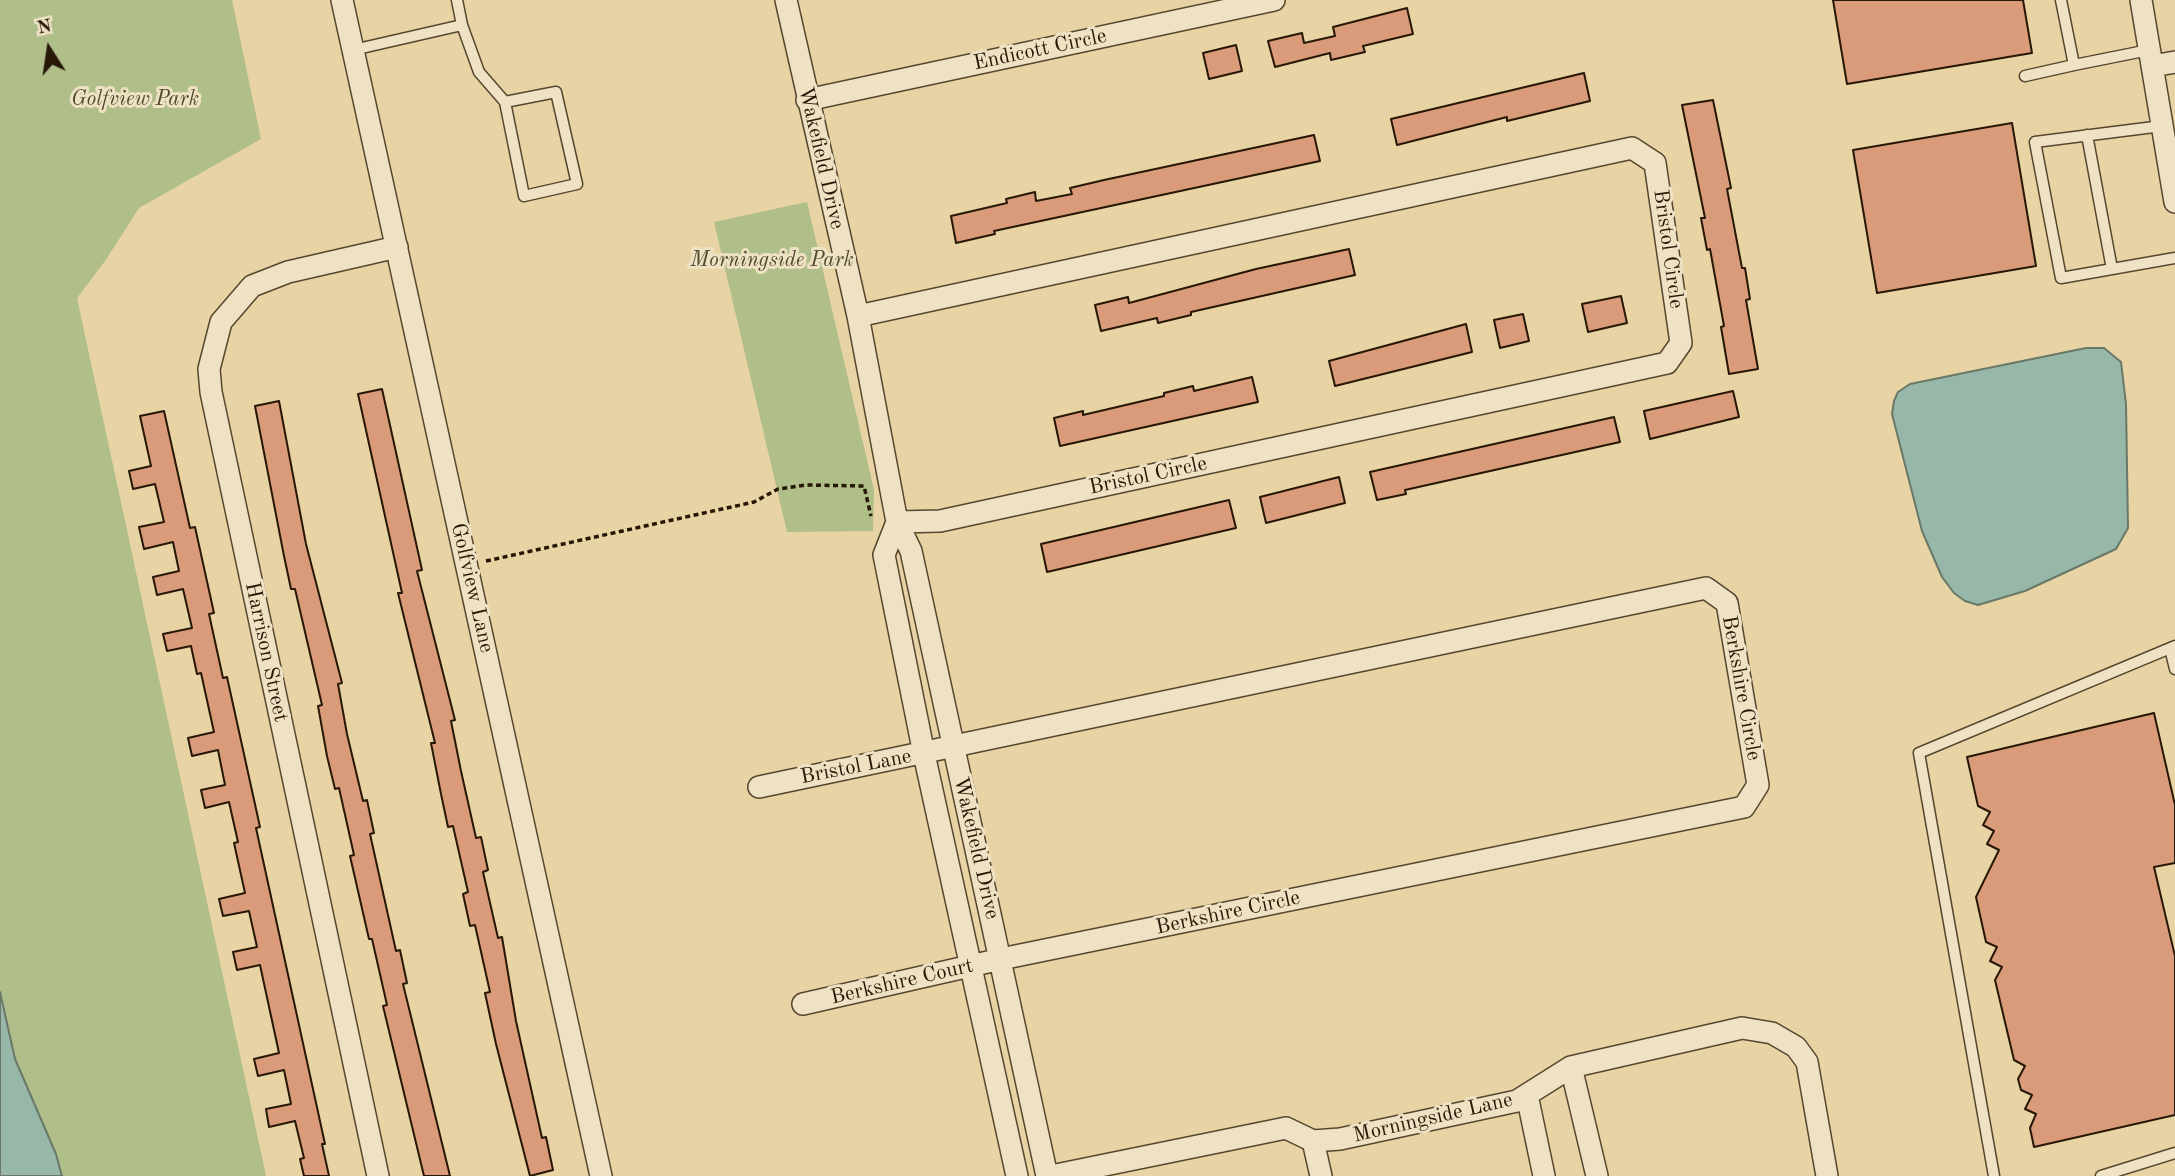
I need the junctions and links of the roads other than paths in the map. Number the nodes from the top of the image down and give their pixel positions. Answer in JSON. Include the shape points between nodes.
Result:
{"nodes":[{"id":1,"x":342,"y":0,"type":"edge"},
{"id":2,"x":457,"y":0,"type":"edge"},
{"id":3,"x":786,"y":0,"type":"edge"},
{"id":4,"x":1274,"y":0,"type":"edge"},
{"id":5,"x":2061,"y":0,"type":"edge"},
{"id":6,"x":2141,"y":0,"type":"edge"},
{"id":7,"x":462,"y":25,"type":"junction"},
{"id":8,"x":354,"y":50,"type":"junction"},
{"id":9,"x":2150,"y":58,"type":"junction"},
{"id":10,"x":2175,"y":62,"type":"edge"},
{"id":11,"x":2074,"y":65,"type":"junction"},
{"id":12,"x":2025,"y":76,"type":"dead end"},
{"id":13,"x":807,"y":100,"type":"junction"},
{"id":14,"x":505,"y":102,"type":"junction"},
{"id":15,"x":2162,"y":126,"type":"junction"},
{"id":16,"x":2087,"y":135,"type":"junction"},
{"id":17,"x":2175,"y":202,"type":"edge"},
{"id":18,"x":397,"y":247,"type":"junction"},
{"id":19,"x":2175,"y":258,"type":"edge"},
{"id":20,"x":2112,"y":269,"type":"junction"},
{"id":21,"x":858,"y":316,"type":"junction"},
{"id":22,"x":897,"y":522,"type":"junction"},
{"id":23,"x":2173,"y":647,"type":"edge"},
{"id":24,"x":2175,"y":669,"type":"edge"},
{"id":25,"x":953,"y":748,"type":"junction"},
{"id":26,"x":924,"y":754,"type":"junction"},
{"id":27,"x":759,"y":787,"type":"dead end"},
{"id":28,"x":1001,"y":959,"type":"junction"},
{"id":29,"x":972,"y":966,"type":"junction"},
{"id":30,"x":803,"y":1004,"type":"dead end"},
{"id":31,"x":1571,"y":1067,"type":"junction"},
{"id":32,"x":1527,"y":1095,"type":"junction"},
{"id":33,"x":1313,"y":1141,"type":"junction"},
{"id":34,"x":2175,"y":1153,"type":"edge"},
{"id":35,"x":378,"y":1176,"type":"edge"},
{"id":36,"x":601,"y":1176,"type":"edge"},
{"id":37,"x":1017,"y":1176,"type":"edge"},
{"id":38,"x":1049,"y":1176,"type":"edge"},
{"id":39,"x":1321,"y":1176,"type":"edge"},
{"id":40,"x":1545,"y":1176,"type":"edge"},
{"id":41,"x":1597,"y":1176,"type":"edge"},
{"id":42,"x":1827,"y":1176,"type":"edge"},
{"id":43,"x":1994,"y":1176,"type":"edge"},
{"id":44,"x":2101,"y":1176,"type":"edge"}],
"edges":[{"from":1,"to":8,"type":"street","name":"Golfview Lane"},
{"from":2,"to":7,"type":"lane"},
{"from":3,"to":13,"type":"street","name":"Wakefield Drive"},
{"from":4,"to":13,"type":"street","name":"Endicott Circle"},
{"from":5,"to":11,"type":"lane"},
{"from":6,"to":9,"type":"street"},
{"from":7,"to":8,"type":"lane"},
{"from":7,"to":14,"type":"lane","via":[[479,72]]},
{"from":8,"to":18,"type":"street","name":"Golfview Lane"},
{"from":9,"to":10,"type":"street"},
{"from":9,"to":11,"type":"lane"},
{"from":9,"to":15,"type":"street"},
{"from":11,"to":12,"type":"lane"},
{"from":13,"to":21,"type":"street","name":"Wakefield Drive"},
{"from":14,"to":14,"type":"lane","via":[[524,196],[577,184],[556,92]]},
{"from":15,"to":16,"type":"lane"},
{"from":15,"to":17,"type":"street"},
{"from":16,"to":20,"type":"lane"},
{"from":16,"to":20,"type":"lane","via":[[2035,142],[2062,278]]},
{"from":18,"to":35,"type":"street","name":"Harrison Street","via":[[288,272],[253,286],[222,322],[209,369]]},
{"from":18,"to":36,"type":"street","name":"Golfview Lane"},
{"from":19,"to":20,"type":"lane"},
{"from":21,"to":22,"type":"street","name":"Wakefield Drive"},
{"from":21,"to":22,"type":"street","name":"Bristol Circle","via":[[1632,148],[1656,163],[1681,343],[1667,363],[940,521]]},
{"from":22,"to":25,"type":"street","name":"Wakefield Drive","via":[[911,551]]},
{"from":22,"to":26,"type":"street","name":"Wakefield Drive","via":[[884,555]]},
{"from":23,"to":24,"type":"lane"},
{"from":23,"to":43,"type":"lane","via":[[1919,753]]},
{"from":25,"to":26,"type":"street","name":"Bristol Lane"},
{"from":25,"to":28,"type":"street","name":"Wakefield Drive"},
{"from":25,"to":28,"type":"street","name":"Berkshire Circle","via":[[1706,588],[1727,603],[1758,785],[1744,807]]},
{"from":26,"to":27,"type":"street","name":"Bristol Lane"},
{"from":26,"to":29,"type":"street","name":"Wakefield Drive"},
{"from":28,"to":29,"type":"street","name":"Berkshire Court"},
{"from":28,"to":38,"type":"street","name":"Wakefield Drive"},
{"from":29,"to":30,"type":"street","name":"Berkshire Court"},
{"from":29,"to":37,"type":"street","name":"Wakefield Drive"},
{"from":31,"to":32,"type":"street","name":"Morningside Lane"},
{"from":31,"to":41,"type":"street"},
{"from":31,"to":42,"type":"street","name":"Morningside Lane","via":[[1742,1028],[1772,1033],[1796,1047],[1807,1062]]},
{"from":32,"to":33,"type":"street","name":"Morningside Lane","via":[[1504,1104]]},
{"from":32,"to":40,"type":"street"},
{"from":33,"to":38,"type":"street","name":"Morningside Lane","via":[[1286,1128]]},
{"from":33,"to":39,"type":"street"},
{"from":34,"to":44,"type":"lane"}]}
